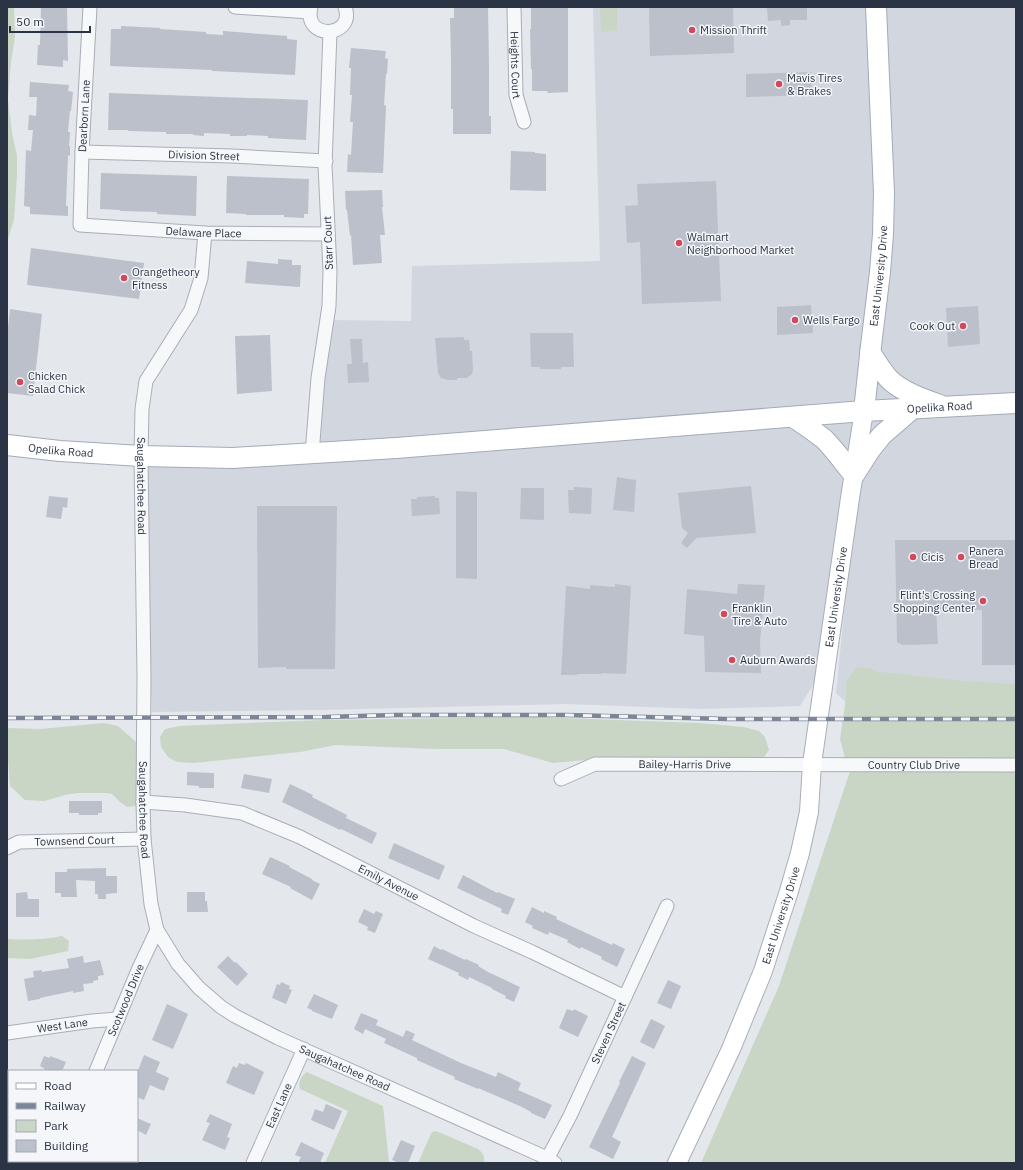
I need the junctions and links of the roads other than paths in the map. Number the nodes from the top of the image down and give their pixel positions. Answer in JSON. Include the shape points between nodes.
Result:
{"nodes":[{"id":1,"x":90,"y":7,"type":"edge"},
{"id":2,"x":235,"y":7,"type":"edge"},
{"id":3,"x":345,"y":7,"type":"edge"},
{"id":4,"x":514,"y":7,"type":"edge"},
{"id":5,"x":876,"y":7,"type":"edge"},
{"id":6,"x":311,"y":10,"type":"edge"},
{"id":7,"x":330,"y":32,"type":"junction"},
{"id":8,"x":524,"y":122,"type":"dead end"},
{"id":9,"x":82,"y":152,"type":"junction"},
{"id":10,"x":326,"y":161,"type":"junction"},
{"id":11,"x":80,"y":225,"type":"joint"},
{"id":12,"x":205,"y":233,"type":"junction"},
{"id":13,"x":328,"y":234,"type":"junction"},
{"id":14,"x":870,"y":352,"type":"junction"},
{"id":15,"x":1016,"y":402,"type":"edge"},
{"id":16,"x":943,"y":407,"type":"junction"},
{"id":17,"x":912,"y":409,"type":"junction"},
{"id":18,"x":864,"y":411,"type":"junction"},
{"id":19,"x":793,"y":417,"type":"junction"},
{"id":20,"x":7,"y":445,"type":"edge"},
{"id":21,"x":312,"y":454,"type":"junction"},
{"id":22,"x":141,"y":456,"type":"junction"},
{"id":23,"x":854,"y":475,"type":"junction"},
{"id":24,"x":812,"y":764,"type":"junction"},
{"id":25,"x":1016,"y":765,"type":"edge"},
{"id":26,"x":561,"y":779,"type":"dead end"},
{"id":27,"x":143,"y":802,"type":"junction"},
{"id":28,"x":144,"y":839,"type":"junction"},
{"id":29,"x":7,"y":848,"type":"edge"},
{"id":30,"x":667,"y":906,"type":"dead end"},
{"id":31,"x":157,"y":930,"type":"junction"},
{"id":32,"x":625,"y":997,"type":"junction"},
{"id":33,"x":118,"y":1019,"type":"junction"},
{"id":34,"x":7,"y":1033,"type":"edge"},
{"id":35,"x":304,"y":1049,"type":"junction"},
{"id":36,"x":96,"y":1070,"type":"edge"},
{"id":37,"x":549,"y":1162,"type":"edge"},
{"id":38,"x":253,"y":1163,"type":"edge"},
{"id":39,"x":677,"y":1163,"type":"edge"}],
"edges":[{"from":1,"to":9,"type":"street","name":"Dearborn Lane"},
{"from":2,"to":6,"type":"street"},
{"from":3,"to":7,"type":"street","via":[[343,24]]},
{"from":4,"to":8,"type":"street","name":"Heights Court","via":[[516,95]]},
{"from":5,"to":14,"type":"main road","name":"East University Drive","via":[[884,193],[880,272]]},
{"from":6,"to":7,"type":"street","via":[[310,17],[315,27]]},
{"from":7,"to":10,"type":"street","name":"Starr Court"},
{"from":9,"to":10,"type":"street","name":"Division Street"},
{"from":9,"to":11,"type":"street","name":"Dearborn Lane"},
{"from":10,"to":13,"type":"street","name":"Starr Court"},
{"from":11,"to":12,"type":"street","name":"Delaware Place"},
{"from":12,"to":13,"type":"street","name":"Delaware Place"},
{"from":12,"to":22,"type":"street","name":"Saugahatchee Road","via":[[201,278],[191,310],[146,381],[142,409]]},
{"from":13,"to":21,"type":"street","name":"Starr Court","via":[[329,306],[318,378]]},
{"from":14,"to":16,"type":"main road","via":[[888,379],[898,387]]},
{"from":14,"to":18,"type":"main road","name":"East University Drive"},
{"from":15,"to":16,"type":"main road","name":"Opelika Road"},
{"from":16,"to":17,"type":"main road","name":"Opelika Road"},
{"from":17,"to":18,"type":"main road","name":"Opelika Road"},
{"from":17,"to":23,"type":"main road","via":[[882,435]]},
{"from":18,"to":19,"type":"main road","name":"Opelika Road"},
{"from":18,"to":23,"type":"main road","name":"East University Drive"},
{"from":19,"to":21,"type":"main road","name":"Opelika Road"},
{"from":19,"to":23,"type":"main road","via":[[825,440]]},
{"from":20,"to":22,"type":"main road","name":"Opelika Road"},
{"from":21,"to":22,"type":"main road","name":"Opelika Road","via":[[233,458]]},
{"from":22,"to":27,"type":"street","name":"Saugahatchee Road"},
{"from":23,"to":24,"type":"main road","name":"East University Drive"},
{"from":24,"to":25,"type":"street","name":"Country Club Drive"},
{"from":24,"to":26,"type":"street","name":"Bailey-Harris Drive","via":[[595,764]]},
{"from":24,"to":39,"type":"main road","name":"East University Drive","via":[[808,812],[800,852],[763,971],[731,1049]]},
{"from":27,"to":28,"type":"street","name":"Saugahatchee Road"},
{"from":27,"to":32,"type":"street","name":"Emily Avenue","via":[[242,813],[300,837],[474,926]]},
{"from":28,"to":29,"type":"street","name":"Townsend Court","via":[[19,842]]},
{"from":28,"to":31,"type":"street","name":"Saugahatchee Road","via":[[151,904]]},
{"from":30,"to":32,"type":"street","name":"Steven Street"},
{"from":31,"to":33,"type":"street","name":"Scotwood Drive"},
{"from":31,"to":35,"type":"street","name":"Saugahatchee Road","via":[[187,975],[221,1007]]},
{"from":32,"to":37,"type":"street","name":"Steven Street"},
{"from":33,"to":34,"type":"street","name":"West Lane"},
{"from":33,"to":36,"type":"street","name":"Scotwood Drive"},
{"from":35,"to":37,"type":"street","name":"Saugahatchee Road"},
{"from":35,"to":38,"type":"street","name":"East Lane"}]}
